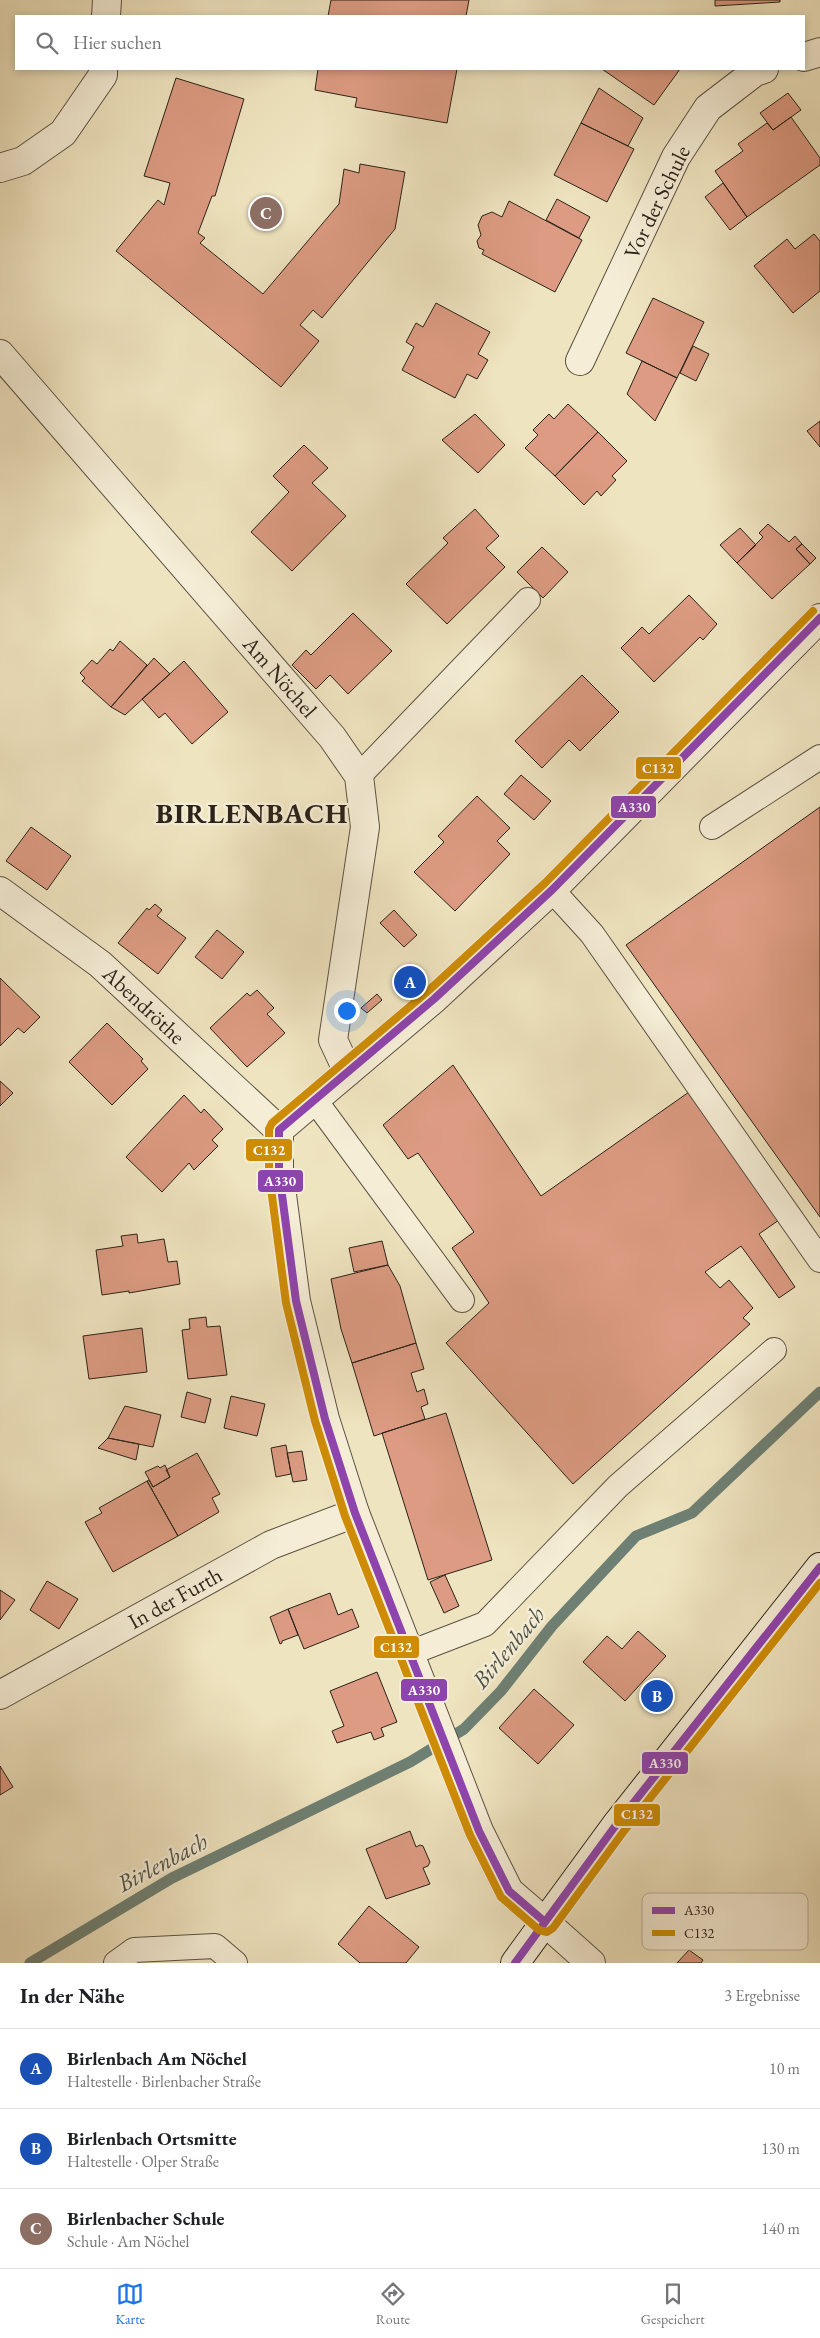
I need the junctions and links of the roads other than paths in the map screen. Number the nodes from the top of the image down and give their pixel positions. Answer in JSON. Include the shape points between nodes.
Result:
{"nodes":[{"id":1,"x":107,"y":0,"type":"edge"},
{"id":2,"x":106,"y":15,"type":"edge"},
{"id":3,"x":820,"y":52,"type":"edge"},
{"id":4,"x":805,"y":57,"type":"edge"},
{"id":5,"x":103,"y":70,"type":"edge"},
{"id":6,"x":761,"y":70,"type":"edge"},
{"id":7,"x":0,"y":168,"type":"edge"},
{"id":8,"x":0,"y":354,"type":"edge"},
{"id":9,"x":580,"y":361,"type":"dead end"},
{"id":10,"x":528,"y":600,"type":"dead end"},
{"id":11,"x":820,"y":618,"type":"edge"},
{"id":12,"x":820,"y":757,"type":"edge"},
{"id":13,"x":359,"y":776,"type":"junction"},
{"id":14,"x":712,"y":826,"type":"dead end"},
{"id":15,"x":552,"y":890,"type":"junction"},
{"id":16,"x":0,"y":892,"type":"edge"},
{"id":17,"x":348,"y":1072,"type":"junction"},
{"id":18,"x":314,"y":1100,"type":"junction"},
{"id":19,"x":279,"y":1130,"type":"junction"},
{"id":20,"x":820,"y":1260,"type":"edge"},
{"id":21,"x":462,"y":1300,"type":"dead end"},
{"id":22,"x":774,"y":1350,"type":"dead end"},
{"id":23,"x":356,"y":1513,"type":"junction"},
{"id":24,"x":820,"y":1566,"type":"edge"},
{"id":25,"x":410,"y":1654,"type":"junction"},
{"id":26,"x":0,"y":1695,"type":"edge"},
{"id":27,"x":545,"y":1922,"type":"junction"},
{"id":28,"x":116,"y":1963,"type":"edge"},
{"id":29,"x":235,"y":1963,"type":"edge"},
{"id":30,"x":515,"y":1963,"type":"edge"},
{"id":31,"x":591,"y":1963,"type":"edge"}],
"edges":[{"from":1,"to":2,"type":"street"},
{"from":3,"to":4,"type":"street"},
{"from":5,"to":7,"type":"street","via":[[103,75],[63,133],[23,161]]},
{"from":6,"to":9,"type":"street","name":"Vor der Schule","via":[[708,108],[676,157]]},
{"from":8,"to":13,"type":"street","name":"Am Nöchel","via":[[332,737]]},
{"from":10,"to":13,"type":"lane"},
{"from":11,"to":15,"type":"street"},
{"from":12,"to":14,"type":"lane"},
{"from":13,"to":17,"type":"street","name":"Am Nöchel","via":[[365,827],[333,1040]]},
{"from":15,"to":17,"type":"street","via":[[434,999]]},
{"from":15,"to":20,"type":"lane","via":[[592,934]]},
{"from":16,"to":19,"type":"street","name":"Abendröthe","via":[[100,964]]},
{"from":17,"to":18,"type":"street"},
{"from":18,"to":19,"type":"street"},
{"from":18,"to":21,"type":"lane"},
{"from":19,"to":23,"type":"street","via":[[279,1172],[296,1301],[326,1420]]},
{"from":22,"to":25,"type":"lane","via":[[618,1486],[485,1624]]},
{"from":23,"to":25,"type":"street"},
{"from":23,"to":26,"type":"street","name":"In der Furth","via":[[271,1545]]},
{"from":24,"to":27,"type":"street","via":[[616,1825]]},
{"from":25,"to":27,"type":"street","via":[[479,1831],[509,1891]]},
{"from":27,"to":30,"type":"street"},
{"from":27,"to":31,"type":"street"},
{"from":28,"to":29,"type":"lane","via":[[134,1950],[215,1946]]}]}
